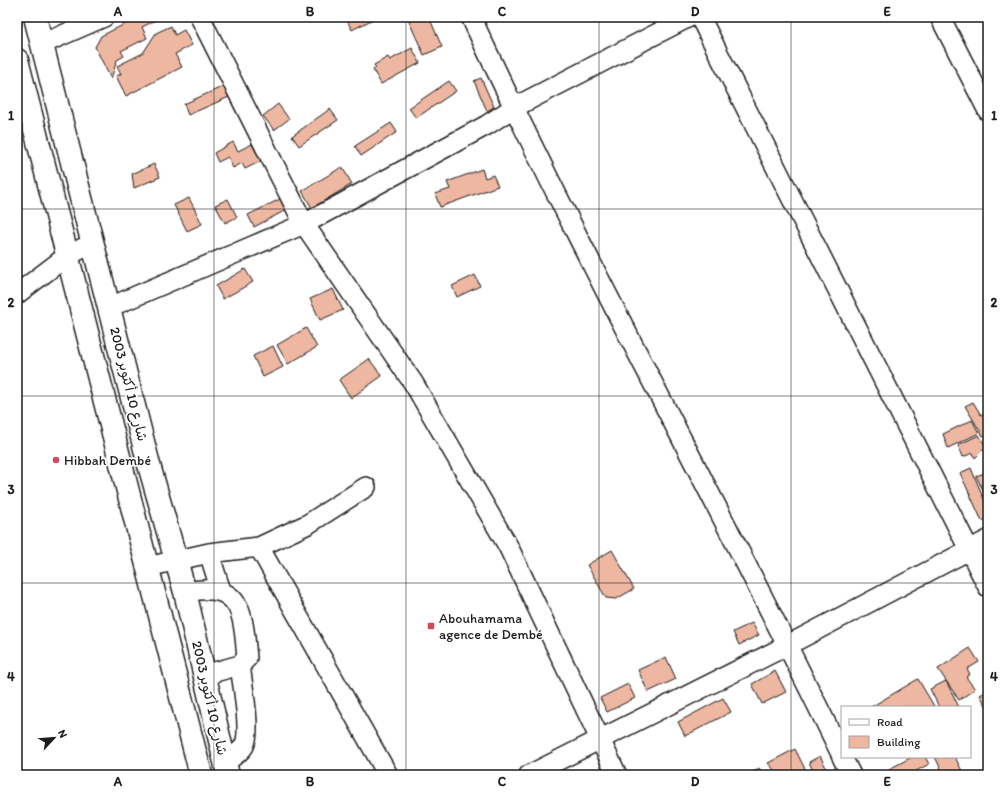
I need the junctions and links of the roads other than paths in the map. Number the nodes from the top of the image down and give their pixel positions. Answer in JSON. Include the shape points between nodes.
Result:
{"nodes":[{"id":1,"x":35,"y":17,"type":"edge"},
{"id":2,"x":104,"y":17,"type":"edge"},
{"id":3,"x":200,"y":17,"type":"edge"},
{"id":4,"x":471,"y":17,"type":"edge"},
{"id":5,"x":689,"y":17,"type":"edge"},
{"id":6,"x":700,"y":17,"type":"edge"},
{"id":7,"x":940,"y":17,"type":"edge"},
{"id":8,"x":42,"y":44,"type":"junction"},
{"id":9,"x":17,"y":60,"type":"edge"},
{"id":10,"x":513,"y":108,"type":"junction"},
{"id":11,"x":988,"y":111,"type":"edge"},
{"id":12,"x":304,"y":224,"type":"junction"},
{"id":13,"x":93,"y":243,"type":"junction"},
{"id":14,"x":67,"y":256,"type":"junction"},
{"id":15,"x":17,"y":294,"type":"edge"},
{"id":16,"x":110,"y":307,"type":"junction"},
{"id":17,"x":366,"y":487,"type":"dead end"},
{"id":18,"x":988,"y":540,"type":"edge"},
{"id":19,"x":259,"y":547,"type":"junction"},
{"id":20,"x":969,"y":550,"type":"junction"},
{"id":21,"x":209,"y":553,"type":"junction"},
{"id":22,"x":176,"y":560,"type":"junction"},
{"id":23,"x":147,"y":567,"type":"junction"},
{"id":24,"x":988,"y":587,"type":"edge"},
{"id":25,"x":221,"y":591,"type":"junction"},
{"id":26,"x":185,"y":592,"type":"junction"},
{"id":27,"x":788,"y":644,"type":"junction"},
{"id":28,"x":240,"y":665,"type":"junction"},
{"id":29,"x":204,"y":675,"type":"junction"},
{"id":30,"x":599,"y":739,"type":"junction"},
{"id":31,"x":841,"y":755,"type":"edge"},
{"id":32,"x":842,"y":758,"type":"edge"},
{"id":33,"x":226,"y":768,"type":"edge"},
{"id":34,"x":201,"y":775,"type":"edge"},
{"id":35,"x":388,"y":775,"type":"edge"},
{"id":36,"x":529,"y":775,"type":"edge"},
{"id":37,"x":617,"y":775,"type":"edge"},
{"id":38,"x":851,"y":775,"type":"edge"}],
"edges":[{"from":1,"to":8,"type":"highway","name":"شارع 10 أكتوبر 2003"},
{"from":2,"to":8,"type":"street"},
{"from":3,"to":12,"type":"street"},
{"from":4,"to":10,"type":"street"},
{"from":5,"to":10,"type":"street"},
{"from":6,"to":20,"type":"street"},
{"from":7,"to":11,"type":"street"},
{"from":8,"to":13,"type":"highway","name":"شارع 10 أكتوبر 2003"},
{"from":9,"to":14,"type":"highway","name":"شارع 10 أكتوبر 2003"},
{"from":10,"to":12,"type":"street","via":[[487,125]]},
{"from":10,"to":27,"type":"street"},
{"from":12,"to":16,"type":"street"},
{"from":12,"to":30,"type":"street","via":[[414,384],[451,445],[508,546]]},
{"from":13,"to":14,"type":"street"},
{"from":13,"to":16,"type":"highway","name":"شارع 10 أكتوبر 2003"},
{"from":14,"to":15,"type":"street"},
{"from":14,"to":23,"type":"highway","name":"شارع 10 أكتوبر 2003"},
{"from":16,"to":22,"type":"highway","name":"شارع 10 أكتوبر 2003","via":[[149,465]]},
{"from":17,"to":19,"type":"street","via":[[308,524]]},
{"from":18,"to":20,"type":"street"},
{"from":19,"to":21,"type":"street"},
{"from":19,"to":35,"type":"street"},
{"from":20,"to":24,"type":"street"},
{"from":20,"to":27,"type":"street"},
{"from":21,"to":22,"type":"street"},
{"from":21,"to":25,"type":"street"},
{"from":22,"to":23,"type":"street"},
{"from":22,"to":26,"type":"highway","name":"شارع 10 أكتوبر 2003"},
{"from":23,"to":34,"type":"highway","name":"شارع 10 أكتوبر 2003"},
{"from":25,"to":26,"type":"street"},
{"from":25,"to":28,"type":"street","via":[[233,599],[241,610],[247,658]]},
{"from":26,"to":29,"type":"highway","name":"شارع 10 أكتوبر 2003"},
{"from":27,"to":30,"type":"street"},
{"from":27,"to":31,"type":"street"},
{"from":28,"to":29,"type":"street"},
{"from":28,"to":33,"type":"street","via":[[248,730],[245,745]]},
{"from":29,"to":33,"type":"highway","name":"شارع 10 أكتوبر 2003"},
{"from":30,"to":36,"type":"street"},
{"from":30,"to":37,"type":"street"},
{"from":32,"to":38,"type":"street"}]}
